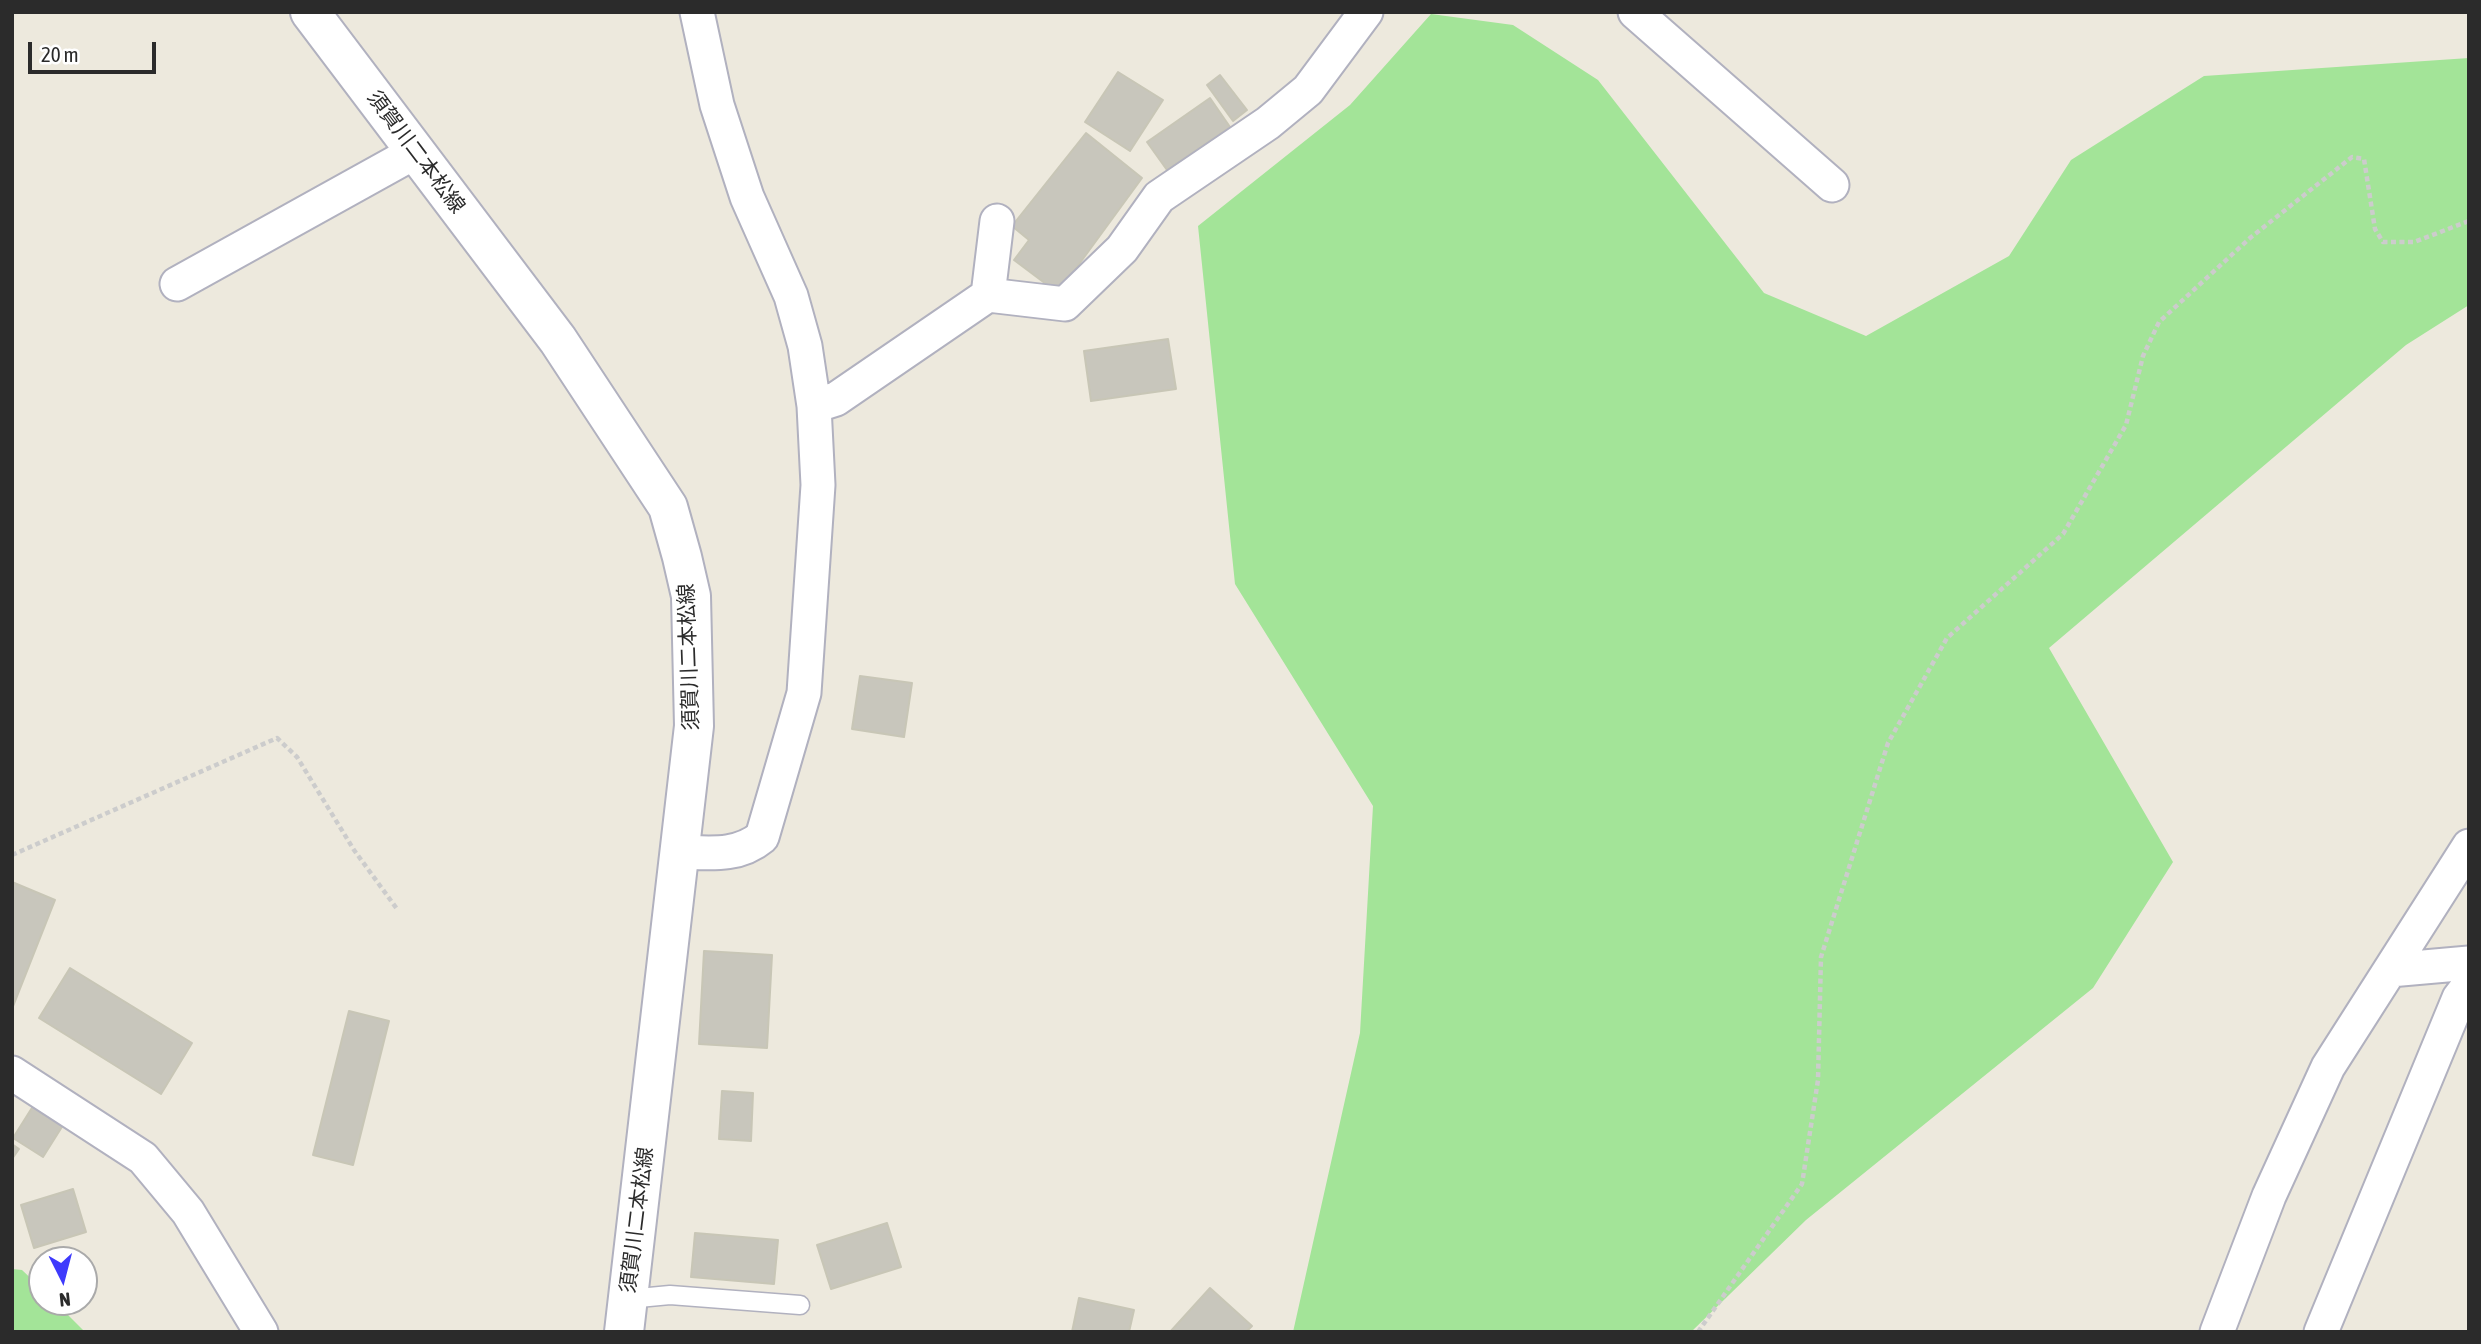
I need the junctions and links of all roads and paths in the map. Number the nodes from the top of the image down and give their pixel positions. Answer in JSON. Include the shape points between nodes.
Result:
{"nodes":[{"id":1,"x":310,"y":12,"type":"edge"},
{"id":2,"x":697,"y":12,"type":"edge"},
{"id":3,"x":1366,"y":12,"type":"edge"},
{"id":4,"x":1635,"y":12,"type":"edge"},
{"id":5,"x":415,"y":152,"type":"junction"},
{"id":6,"x":1832,"y":185,"type":"dead end"},
{"id":7,"x":997,"y":221,"type":"dead end"},
{"id":8,"x":2469,"y":221,"type":"edge"},
{"id":9,"x":177,"y":284,"type":"dead end"},
{"id":10,"x":988,"y":295,"type":"junction"},
{"id":11,"x":814,"y":406,"type":"junction"},
{"id":12,"x":2469,"y":846,"type":"edge"},
{"id":13,"x":681,"y":852,"type":"junction"},
{"id":14,"x":12,"y":855,"type":"edge"},
{"id":15,"x":397,"y":909,"type":"dead end"},
{"id":16,"x":2469,"y":963,"type":"edge"},
{"id":17,"x":2390,"y":970,"type":"junction"},
{"id":18,"x":2469,"y":985,"type":"edge"},
{"id":19,"x":12,"y":1073,"type":"edge"},
{"id":20,"x":800,"y":1305,"type":"dead end"},
{"id":21,"x":626,"y":1315,"type":"edge"},
{"id":22,"x":261,"y":1332,"type":"edge"},
{"id":23,"x":1698,"y":1332,"type":"edge"},
{"id":24,"x":2217,"y":1332,"type":"edge"},
{"id":25,"x":2321,"y":1332,"type":"edge"}],
"edges":[{"from":1,"to":5,"type":"main road","name":"須賀川二本松線"},
{"from":2,"to":11,"type":"street","via":[[717,105],[747,197],[792,296]]},
{"from":3,"to":10,"type":"street","via":[[1308,90],[1159,197],[1122,249],[1065,304]]},
{"from":4,"to":6,"type":"street"},
{"from":5,"to":9,"type":"street"},
{"from":5,"to":13,"type":"main road","name":"須賀川二本松線","via":[[558,340],[668,507],[691,596],[694,670],[694,726]]},
{"from":7,"to":10,"type":"street"},
{"from":8,"to":23,"type":"path","via":[[2414,242],[2384,242],[2375,229],[2364,159],[2352,157],[2250,238],[2160,322],[2143,356],[2126,425],[2063,534],[1947,638],[1888,743],[1821,957],[1818,1080],[1802,1184]]},
{"from":10,"to":11,"type":"street","via":[[836,399]]},
{"from":11,"to":13,"type":"street","via":[[818,485],[804,693],[762,837],[749,847],[724,853]]},
{"from":12,"to":17,"type":"street"},
{"from":13,"to":21,"type":"main road","name":"須賀川二本松線"},
{"from":14,"to":15,"type":"path","via":[[277,738],[297,757]]},
{"from":16,"to":17,"type":"street"},
{"from":17,"to":24,"type":"street","via":[[2328,1067],[2269,1196]]},
{"from":18,"to":25,"type":"street","via":[[2459,998]]},
{"from":19,"to":22,"type":"street","via":[[143,1158],[188,1212]]},
{"from":20,"to":21,"type":"lane","via":[[670,1294]]}]}
